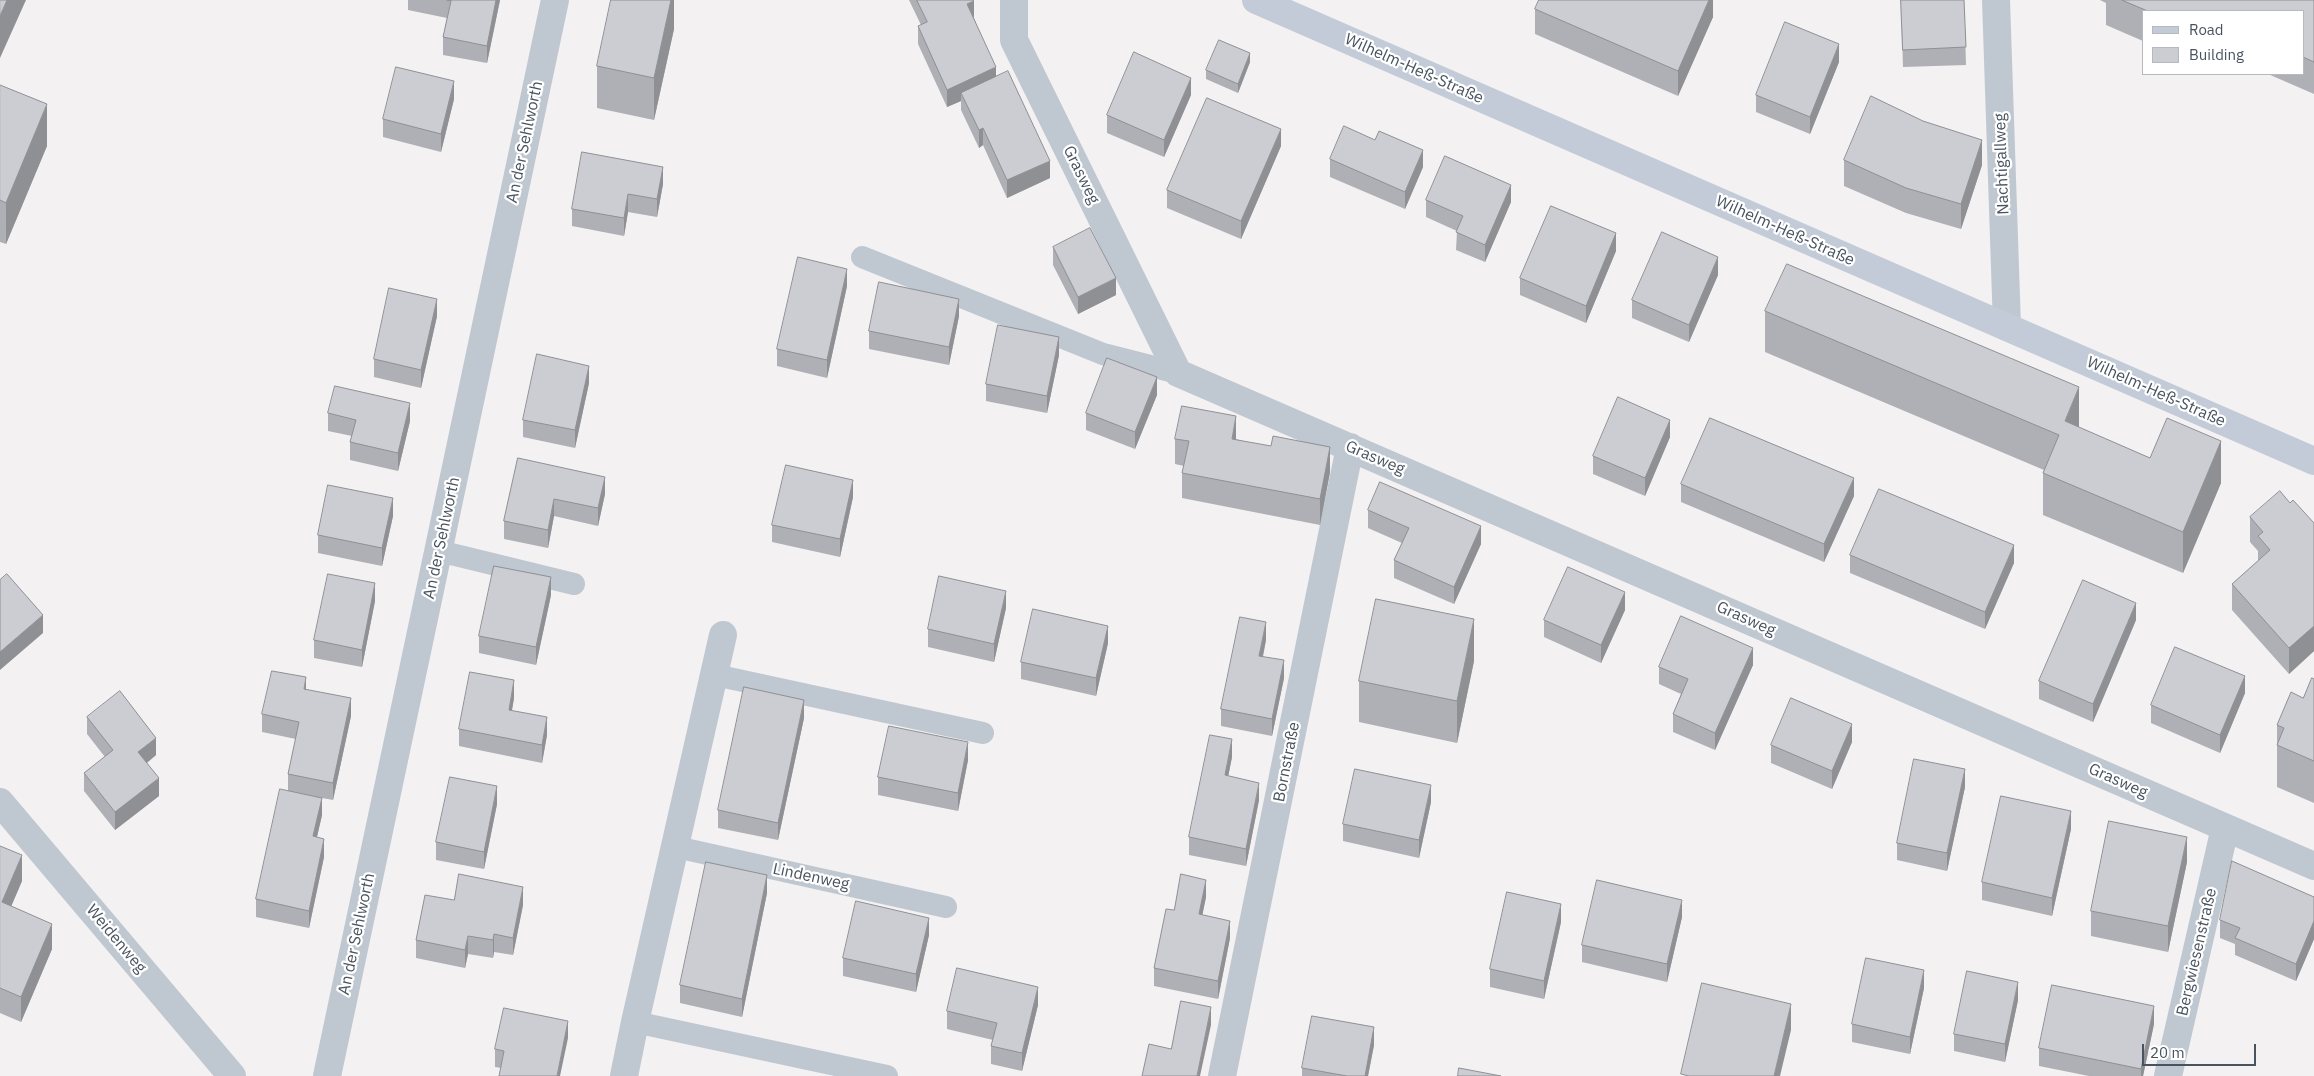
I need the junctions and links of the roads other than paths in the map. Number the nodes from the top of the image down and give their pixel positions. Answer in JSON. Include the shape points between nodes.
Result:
{"nodes":[{"id":1,"x":555,"y":0,"type":"edge"},
{"id":2,"x":1014,"y":0,"type":"edge"},
{"id":3,"x":1256,"y":0,"type":"edge"},
{"id":4,"x":1996,"y":0,"type":"edge"},
{"id":5,"x":862,"y":257,"type":"dead end"},
{"id":6,"x":2006,"y":327,"type":"junction"},
{"id":7,"x":1178,"y":373,"type":"junction"},
{"id":8,"x":1350,"y":447,"type":"junction"},
{"id":9,"x":2314,"y":461,"type":"edge"},
{"id":10,"x":439,"y":551,"type":"junction"},
{"id":11,"x":574,"y":584,"type":"dead end"},
{"id":12,"x":724,"y":635,"type":"dead end"},
{"id":13,"x":714,"y":675,"type":"junction"},
{"id":14,"x":983,"y":733,"type":"dead end"},
{"id":15,"x":0,"y":802,"type":"edge"},
{"id":16,"x":2225,"y":828,"type":"junction"},
{"id":17,"x":676,"y":847,"type":"junction"},
{"id":18,"x":2314,"y":866,"type":"edge"},
{"id":19,"x":946,"y":907,"type":"dead end"},
{"id":20,"x":634,"y":1022,"type":"junction"},
{"id":21,"x":232,"y":1076,"type":"edge"},
{"id":22,"x":327,"y":1076,"type":"edge"},
{"id":23,"x":624,"y":1076,"type":"edge"},
{"id":24,"x":887,"y":1076,"type":"edge"},
{"id":25,"x":1222,"y":1076,"type":"edge"},
{"id":26,"x":2168,"y":1076,"type":"edge"}],
"edges":[{"from":1,"to":10,"type":"street","name":"An der Sehlworth"},
{"from":2,"to":7,"type":"street","name":"Grasweg","via":[[1014,40]]},
{"from":3,"to":6,"type":"main road","name":"Wilhelm-Heß-Straße"},
{"from":4,"to":6,"type":"street","name":"Nachtigallweg"},
{"from":5,"to":7,"type":"lane","name":"Grasweg","via":[[1103,354]]},
{"from":6,"to":9,"type":"main road","name":"Wilhelm-Heß-Straße"},
{"from":7,"to":8,"type":"street","name":"Grasweg"},
{"from":8,"to":16,"type":"street","name":"Grasweg"},
{"from":8,"to":25,"type":"street","name":"Bornstraße"},
{"from":10,"to":11,"type":"lane"},
{"from":10,"to":22,"type":"street","name":"An der Sehlworth"},
{"from":12,"to":13,"type":"street"},
{"from":13,"to":14,"type":"lane"},
{"from":13,"to":17,"type":"street"},
{"from":15,"to":21,"type":"street","name":"Weidenweg"},
{"from":16,"to":18,"type":"street","name":"Grasweg"},
{"from":16,"to":26,"type":"street","name":"Bergwiesenstraße"},
{"from":17,"to":19,"type":"lane","name":"Lindenweg"},
{"from":17,"to":20,"type":"street"},
{"from":20,"to":23,"type":"street"},
{"from":20,"to":24,"type":"lane"}]}
